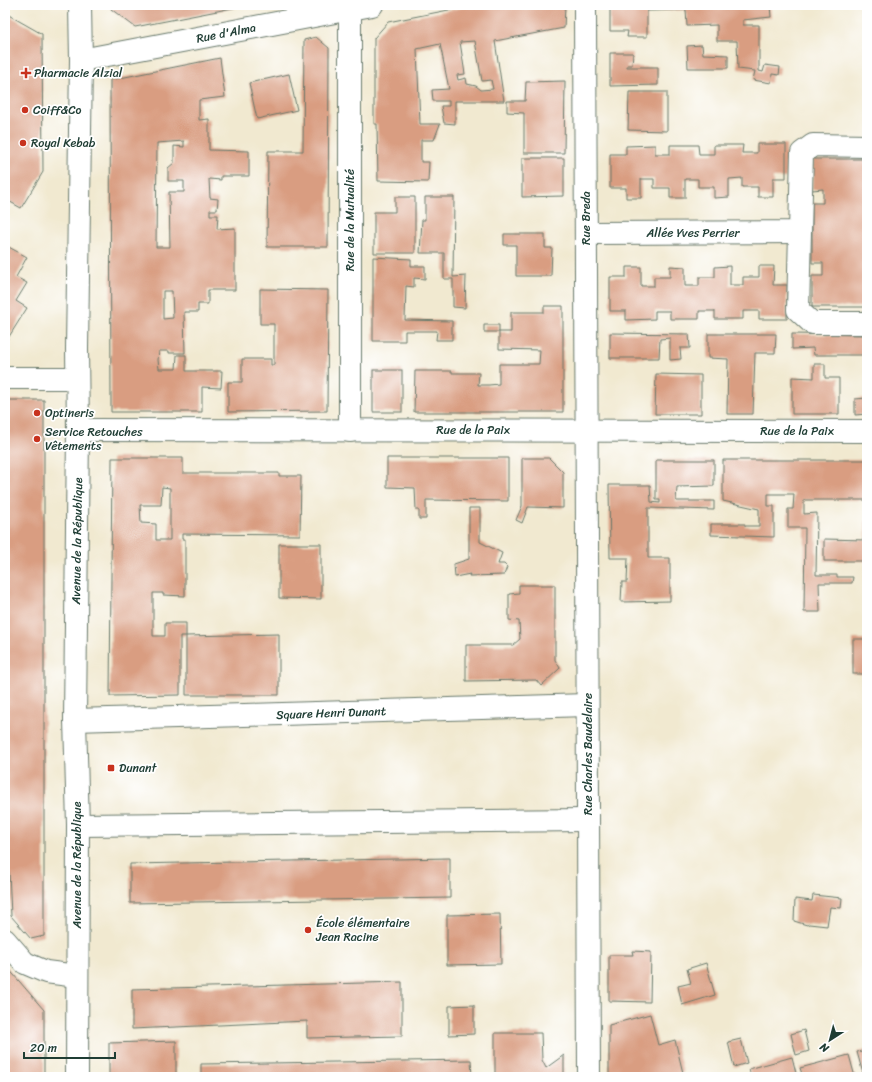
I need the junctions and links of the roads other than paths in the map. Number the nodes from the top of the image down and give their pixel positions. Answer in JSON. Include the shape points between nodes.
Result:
{"nodes":[{"id":1,"x":80,"y":5,"type":"edge"},
{"id":2,"x":372,"y":5,"type":"edge"},
{"id":3,"x":585,"y":5,"type":"edge"},
{"id":4,"x":350,"y":10,"type":"junction"},
{"id":5,"x":81,"y":60,"type":"junction"},
{"id":6,"x":867,"y":146,"type":"edge"},
{"id":7,"x":800,"y":232,"type":"junction"},
{"id":8,"x":586,"y":233,"type":"junction"},
{"id":9,"x":867,"y":323,"type":"edge"},
{"id":10,"x":5,"y":378,"type":"edge"},
{"id":11,"x":77,"y":378,"type":"junction"},
{"id":12,"x":78,"y":430,"type":"junction"},
{"id":13,"x":350,"y":430,"type":"junction"},
{"id":14,"x":586,"y":430,"type":"junction"},
{"id":15,"x":867,"y":431,"type":"edge"},
{"id":16,"x":587,"y":705,"type":"junction"},
{"id":17,"x":75,"y":720,"type":"junction"},
{"id":18,"x":588,"y":820,"type":"junction"},
{"id":19,"x":78,"y":825,"type":"junction"},
{"id":20,"x":5,"y":940,"type":"edge"},
{"id":21,"x":77,"y":976,"type":"junction"},
{"id":22,"x":77,"y":1077,"type":"edge"},
{"id":23,"x":589,"y":1077,"type":"edge"}],
"edges":[{"from":1,"to":5,"type":"street","name":"Avenue de la République"},
{"from":2,"to":4,"type":"street","name":"Rue d'Alma"},
{"from":3,"to":8,"type":"street","name":"Rue Breda"},
{"from":4,"to":5,"type":"street","name":"Rue d'Alma"},
{"from":4,"to":13,"type":"street","name":"Rue de la Mutualité"},
{"from":5,"to":11,"type":"street","name":"Avenue de la République"},
{"from":6,"to":7,"type":"street","via":[[813,145],[802,153]]},
{"from":7,"to":8,"type":"street","name":"Allée Yves Perrier"},
{"from":7,"to":9,"type":"street","via":[[798,310],[812,323]]},
{"from":8,"to":14,"type":"street","name":"Rue Breda"},
{"from":10,"to":11,"type":"street"},
{"from":11,"to":12,"type":"street","name":"Avenue de la République"},
{"from":12,"to":13,"type":"street","name":"Rue de la Paix"},
{"from":12,"to":17,"type":"street","name":"Avenue de la République"},
{"from":13,"to":14,"type":"street","name":"Rue de la Paix"},
{"from":14,"to":15,"type":"street","name":"Rue de la Paix"},
{"from":14,"to":16,"type":"street","name":"Rue Charles Baudelaire"},
{"from":16,"to":17,"type":"street","name":"Square Henri Dunant"},
{"from":16,"to":18,"type":"street","name":"Rue Charles Baudelaire"},
{"from":17,"to":19,"type":"street","name":"Avenue de la République"},
{"from":18,"to":19,"type":"street"},
{"from":18,"to":23,"type":"street","name":"Rue Charles Baudelaire"},
{"from":19,"to":21,"type":"street","name":"Avenue de la République"},
{"from":20,"to":21,"type":"street","via":[[25,964],[46,972]]},
{"from":21,"to":22,"type":"street","name":"Avenue de la République"}]}
